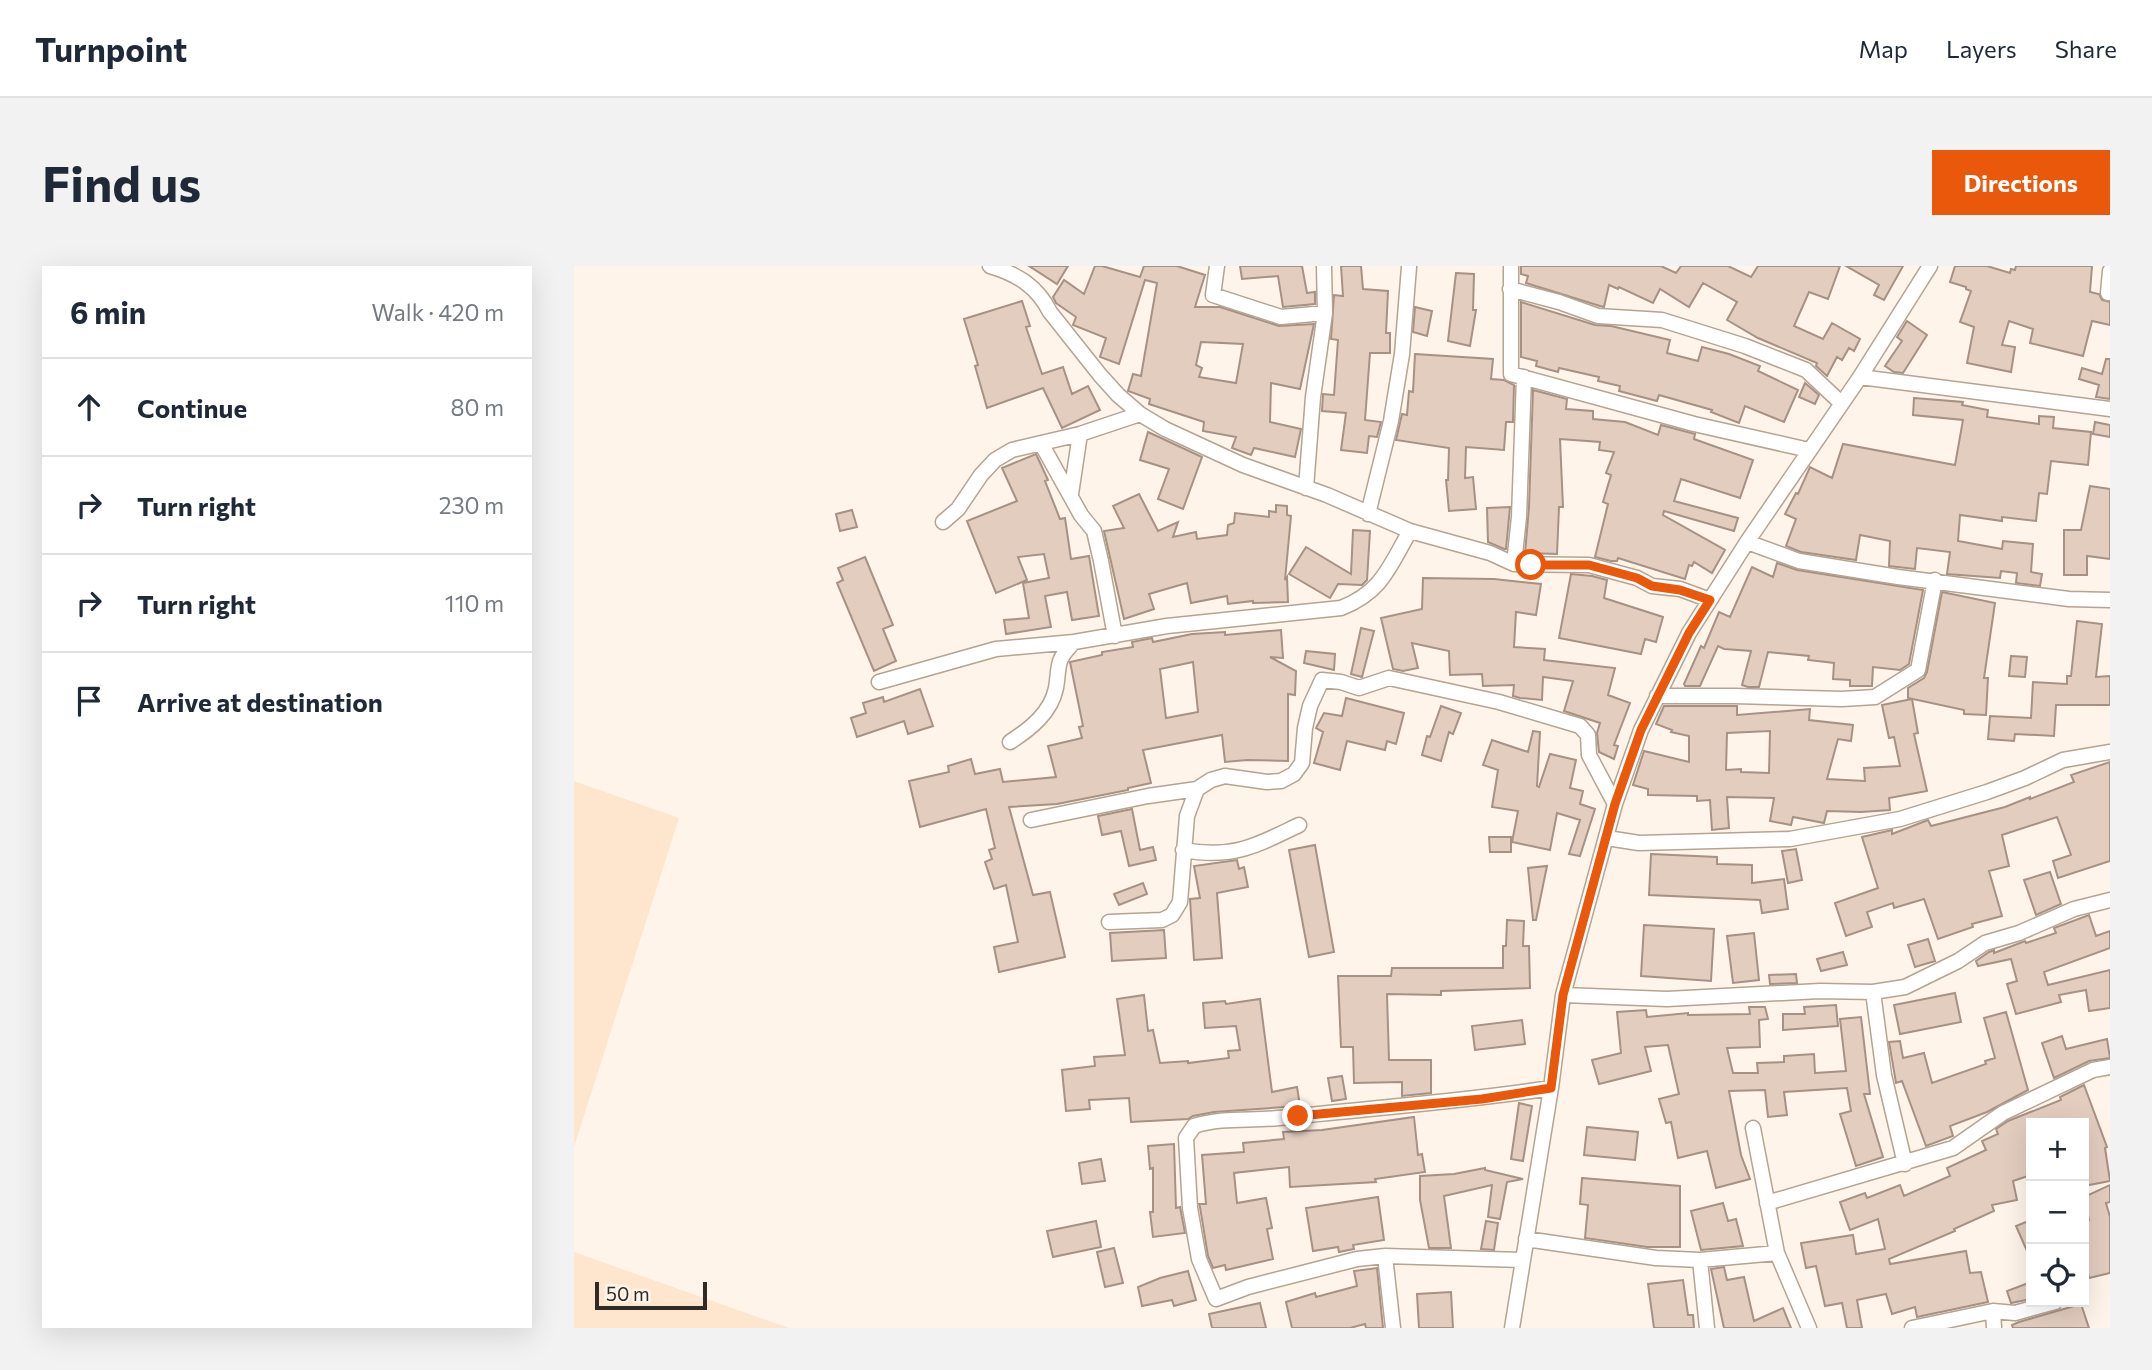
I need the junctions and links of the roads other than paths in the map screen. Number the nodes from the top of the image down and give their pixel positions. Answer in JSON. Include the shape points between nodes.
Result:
{"nodes":[{"id":1,"x":990,"y":266,"type":"edge"},
{"id":2,"x":1217,"y":266,"type":"edge"},
{"id":3,"x":1324,"y":266,"type":"edge"},
{"id":4,"x":1511,"y":266,"type":"edge"},
{"id":5,"x":1409,"y":267,"type":"edge"},
{"id":6,"x":1927,"y":267,"type":"edge"},
{"id":7,"x":2110,"y":271,"type":"edge"},
{"id":8,"x":1510,"y":289,"type":"junction"},
{"id":9,"x":2108,"y":293,"type":"dead end"},
{"id":10,"x":1325,"y":313,"type":"junction"},
{"id":11,"x":1524,"y":377,"type":"junction"},
{"id":12,"x":1860,"y":377,"type":"junction"},
{"id":13,"x":1841,"y":403,"type":"junction"},
{"id":14,"x":2110,"y":409,"type":"edge"},
{"id":15,"x":1140,"y":414,"type":"junction"},
{"id":16,"x":1080,"y":434,"type":"junction"},
{"id":17,"x":1042,"y":445,"type":"junction"},
{"id":18,"x":1810,"y":450,"type":"junction"},
{"id":19,"x":1306,"y":488,"type":"junction"},
{"id":20,"x":1071,"y":494,"type":"junction"},
{"id":21,"x":1368,"y":514,"type":"junction"},
{"id":22,"x":943,"y":522,"type":"dead end"},
{"id":23,"x":1410,"y":531,"type":"junction"},
{"id":24,"x":1747,"y":542,"type":"junction"},
{"id":25,"x":1514,"y":564,"type":"junction"},
{"id":26,"x":1935,"y":580,"type":"junction"},
{"id":27,"x":1710,"y":600,"type":"junction"},
{"id":28,"x":2110,"y":600,"type":"edge"},
{"id":29,"x":1115,"y":636,"type":"junction"},
{"id":30,"x":1074,"y":642,"type":"junction"},
{"id":31,"x":879,"y":682,"type":"dead end"},
{"id":32,"x":1657,"y":696,"type":"junction"},
{"id":33,"x":1010,"y":742,"type":"dead end"},
{"id":34,"x":2110,"y":752,"type":"edge"},
{"id":35,"x":1197,"y":789,"type":"junction"},
{"id":36,"x":1615,"y":804,"type":"junction"},
{"id":37,"x":1031,"y":820,"type":"dead end"},
{"id":38,"x":1299,"y":825,"type":"dead end"},
{"id":39,"x":1607,"y":838,"type":"junction"},
{"id":40,"x":1183,"y":850,"type":"junction"},
{"id":41,"x":2110,"y":900,"type":"edge"},
{"id":42,"x":1110,"y":922,"type":"dead end"},
{"id":43,"x":1873,"y":992,"type":"junction"},
{"id":44,"x":1563,"y":995,"type":"junction"},
{"id":45,"x":2110,"y":1067,"type":"edge"},
{"id":46,"x":1551,"y":1088,"type":"junction"},
{"id":47,"x":1753,"y":1128,"type":"dead end"},
{"id":48,"x":1905,"y":1164,"type":"junction"},
{"id":49,"x":1767,"y":1203,"type":"junction"},
{"id":50,"x":1526,"y":1239,"type":"junction"},
{"id":51,"x":1777,"y":1253,"type":"junction"},
{"id":52,"x":1385,"y":1256,"type":"junction"},
{"id":53,"x":1700,"y":1259,"type":"junction"},
{"id":54,"x":1522,"y":1260,"type":"junction"},
{"id":55,"x":2037,"y":1307,"type":"edge"},
{"id":56,"x":1993,"y":1311,"type":"junction"},
{"id":57,"x":1393,"y":1328,"type":"edge"},
{"id":58,"x":1512,"y":1328,"type":"edge"},
{"id":59,"x":1707,"y":1328,"type":"edge"},
{"id":60,"x":1809,"y":1328,"type":"edge"},
{"id":61,"x":1912,"y":1328,"type":"edge"},
{"id":62,"x":1994,"y":1328,"type":"edge"}],
"edges":[{"from":1,"to":15,"type":"street","via":[[1029,283],[1100,375]]},
{"from":2,"to":10,"type":"street","via":[[1213,295],[1281,317]]},
{"from":3,"to":10,"type":"street"},
{"from":4,"to":8,"type":"street"},
{"from":5,"to":21,"type":"street","via":[[1391,421]]},
{"from":6,"to":12,"type":"street"},
{"from":7,"to":9,"type":"street"},
{"from":8,"to":11,"type":"street","via":[[1511,374]]},
{"from":8,"to":13,"type":"street","via":[[1598,316],[1662,320],[1745,346],[1806,370]]},
{"from":10,"to":19,"type":"street"},
{"from":11,"to":18,"type":"street"},
{"from":11,"to":25,"type":"street"},
{"from":12,"to":13,"type":"street"},
{"from":12,"to":14,"type":"street"},
{"from":13,"to":18,"type":"street"},
{"from":15,"to":16,"type":"street"},
{"from":15,"to":19,"type":"street","via":[[1243,465]]},
{"from":16,"to":17,"type":"street"},
{"from":16,"to":20,"type":"street"},
{"from":17,"to":20,"type":"street"},
{"from":17,"to":22,"type":"street","via":[[1012,450],[995,460]]},
{"from":18,"to":24,"type":"street"},
{"from":19,"to":21,"type":"street"},
{"from":20,"to":29,"type":"street","via":[[1098,542]]},
{"from":21,"to":23,"type":"street"},
{"from":23,"to":25,"type":"street"},
{"from":23,"to":29,"type":"street","via":[[1374,590],[1341,608],[1167,626]]},
{"from":24,"to":26,"type":"street","via":[[1799,561]]},
{"from":24,"to":27,"type":"street"},
{"from":25,"to":27,"type":"street","via":[[1589,565]]},
{"from":26,"to":28,"type":"street","via":[[2069,599]]},
{"from":26,"to":32,"type":"street","via":[[1918,670],[1875,697]]},
{"from":27,"to":32,"type":"street"},
{"from":29,"to":30,"type":"street"},
{"from":30,"to":31,"type":"street","via":[[996,649]]},
{"from":30,"to":33,"type":"street","via":[[1060,657],[1056,689],[1043,714],[1032,728]]},
{"from":32,"to":36,"type":"street"},
{"from":34,"to":39,"type":"street","via":[[2063,761],[2013,783],[1900,819],[1790,839],[1639,843]]},
{"from":35,"to":36,"type":"street","via":[[1225,776],[1267,782],[1294,774],[1302,763],[1304,728],[1322,680],[1359,688],[1390,678],[1580,726],[1588,735],[1589,755]]},
{"from":35,"to":37,"type":"street"},
{"from":35,"to":40,"type":"street","via":[[1186,816]]},
{"from":36,"to":39,"type":"street"},
{"from":38,"to":40,"type":"street","via":[[1250,848],[1210,855]]},
{"from":39,"to":44,"type":"street"},
{"from":40,"to":42,"type":"street","via":[[1180,902],[1172,915],[1162,920]]},
{"from":41,"to":43,"type":"street","via":[[1985,943],[1905,987]]},
{"from":43,"to":44,"type":"street","via":[[1667,999]]},
{"from":43,"to":48,"type":"street","via":[[1884,1075]]},
{"from":44,"to":46,"type":"street"},
{"from":45,"to":48,"type":"street","via":[[2093,1070],[2003,1113],[1953,1149]]},
{"from":46,"to":50,"type":"street"},
{"from":46,"to":52,"type":"street","via":[[1482,1099],[1210,1121],[1194,1126],[1186,1138],[1190,1208],[1199,1259],[1216,1298],[1298,1273]]},
{"from":47,"to":49,"type":"street"},
{"from":48,"to":49,"type":"street"},
{"from":49,"to":51,"type":"street"},
{"from":50,"to":53,"type":"street","via":[[1656,1258]]},
{"from":50,"to":54,"type":"street"},
{"from":51,"to":53,"type":"street"},
{"from":51,"to":60,"type":"street"},
{"from":52,"to":54,"type":"street"},
{"from":52,"to":57,"type":"street"},
{"from":53,"to":59,"type":"street"},
{"from":54,"to":58,"type":"street"},
{"from":55,"to":56,"type":"street","via":[[2015,1313]]},
{"from":56,"to":61,"type":"street"},
{"from":56,"to":62,"type":"street"}]}
